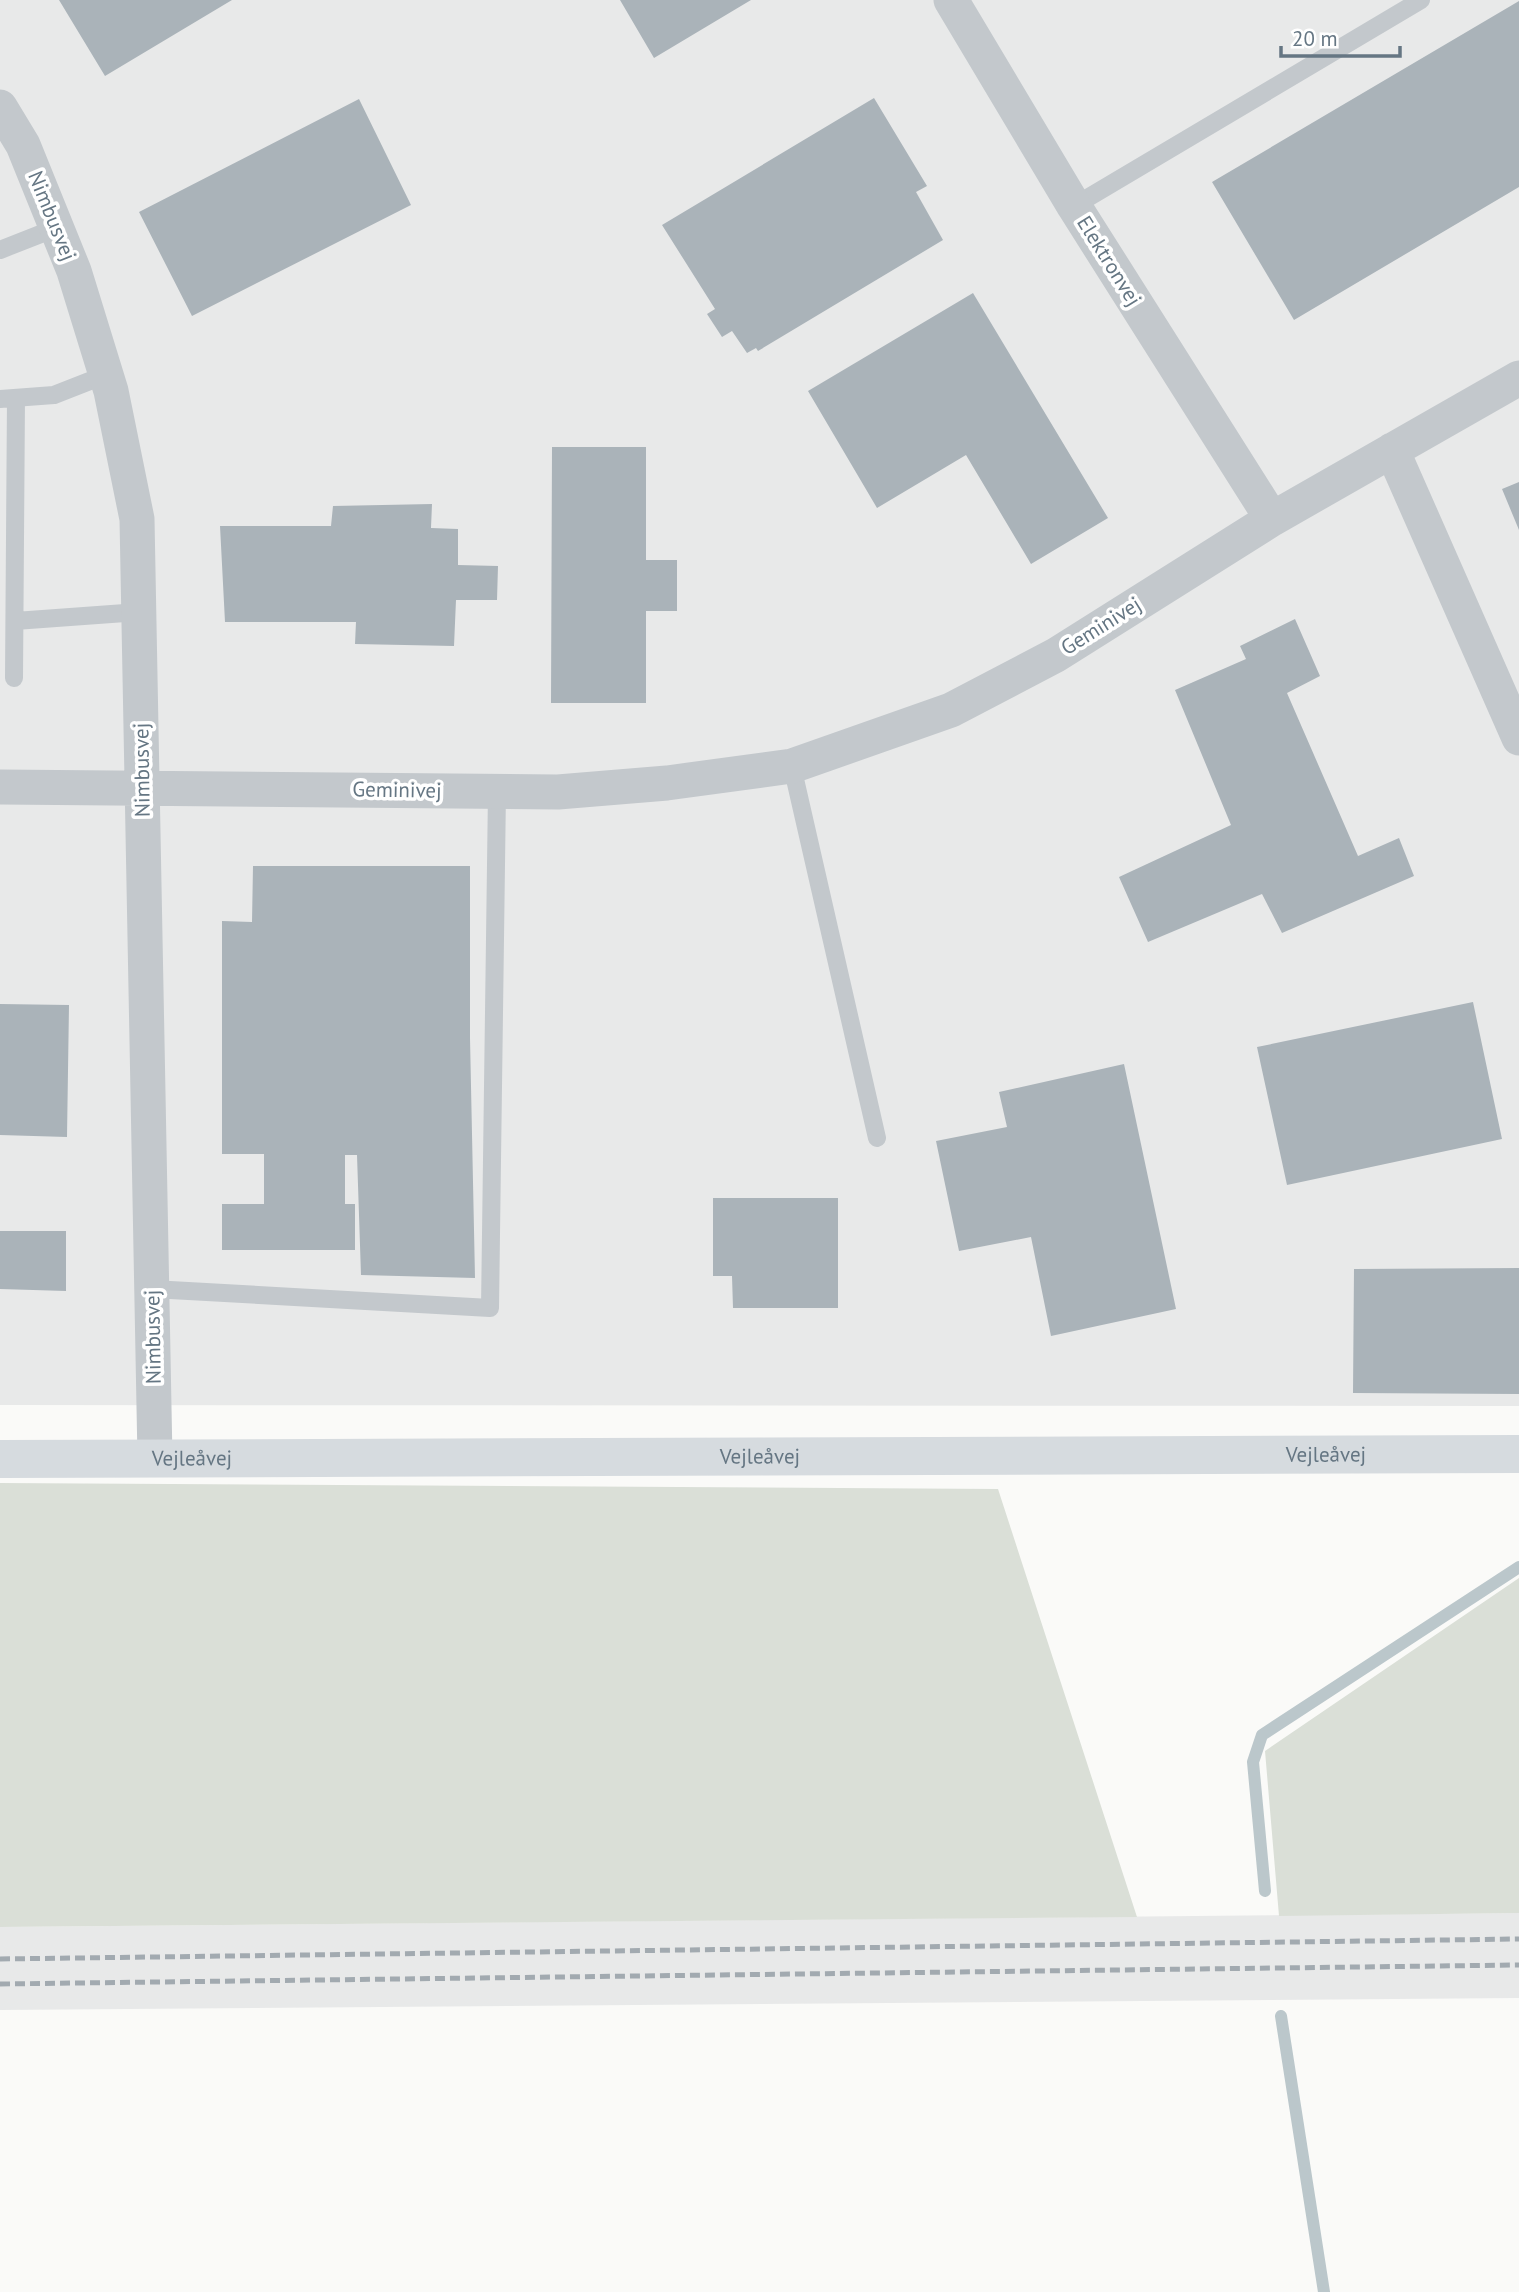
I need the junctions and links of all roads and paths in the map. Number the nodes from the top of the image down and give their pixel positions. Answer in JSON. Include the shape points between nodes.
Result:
{"nodes":[{"id":1,"x":951,"y":0,"type":"edge"},
{"id":2,"x":1421,"y":0,"type":"edge"},
{"id":3,"x":0,"y":107,"type":"edge"},
{"id":4,"x":1074,"y":206,"type":"junction"},
{"id":5,"x":56,"y":228,"type":"junction"},
{"id":6,"x":0,"y":250,"type":"edge"},
{"id":7,"x":105,"y":375,"type":"junction"},
{"id":8,"x":1519,"y":378,"type":"edge"},
{"id":9,"x":8,"y":398,"type":"edge"},
{"id":10,"x":1392,"y":450,"type":"junction"},
{"id":11,"x":1272,"y":519,"type":"junction"},
{"id":12,"x":139,"y":612,"type":"junction"},
{"id":13,"x":15,"y":621,"type":"junction"},
{"id":14,"x":14,"y":678,"type":"dead end"},
{"id":15,"x":1519,"y":738,"type":"edge"},
{"id":16,"x":792,"y":766,"type":"junction"},
{"id":17,"x":0,"y":787,"type":"edge"},
{"id":18,"x":142,"y":787,"type":"junction"},
{"id":19,"x":497,"y":791,"type":"junction"},
{"id":20,"x":877,"y":1138,"type":"dead end"},
{"id":21,"x":152,"y":1289,"type":"junction"},
{"id":22,"x":1519,"y":1454,"type":"edge"},
{"id":23,"x":0,"y":1459,"type":"edge"},
{"id":24,"x":155,"y":1459,"type":"junction"}],
"edges":[{"from":1,"to":4,"type":"street","name":"Elektronvej"},
{"from":2,"to":4,"type":"lane"},
{"from":3,"to":5,"type":"street","name":"Nimbusvej","via":[[23,145]]},
{"from":4,"to":11,"type":"street","name":"Elektronvej"},
{"from":5,"to":6,"type":"lane"},
{"from":5,"to":7,"type":"street","name":"Nimbusvej"},
{"from":7,"to":9,"type":"lane","via":[[54,395]]},
{"from":7,"to":12,"type":"street","name":"Nimbusvej","via":[[137,519]]},
{"from":8,"to":10,"type":"street","name":"Geminivej"},
{"from":9,"to":13,"type":"lane"},
{"from":10,"to":11,"type":"street","name":"Geminivej"},
{"from":10,"to":15,"type":"street"},
{"from":11,"to":16,"type":"street","name":"Geminivej","via":[[1056,655],[951,710]]},
{"from":12,"to":13,"type":"lane"},
{"from":12,"to":18,"type":"street","name":"Nimbusvej"},
{"from":13,"to":14,"type":"lane"},
{"from":16,"to":19,"type":"street","name":"Geminivej","via":[[667,783],[558,792]]},
{"from":16,"to":20,"type":"lane"},
{"from":17,"to":18,"type":"street","name":"Geminivej"},
{"from":18,"to":19,"type":"street","name":"Geminivej"},
{"from":18,"to":21,"type":"street","name":"Nimbusvej"},
{"from":19,"to":21,"type":"lane","via":[[490,1308]]},
{"from":21,"to":24,"type":"street","name":"Nimbusvej"},
{"from":22,"to":24,"type":"street","name":"Vejleåvej"},
{"from":23,"to":24,"type":"street","name":"Vejleåvej"}]}
